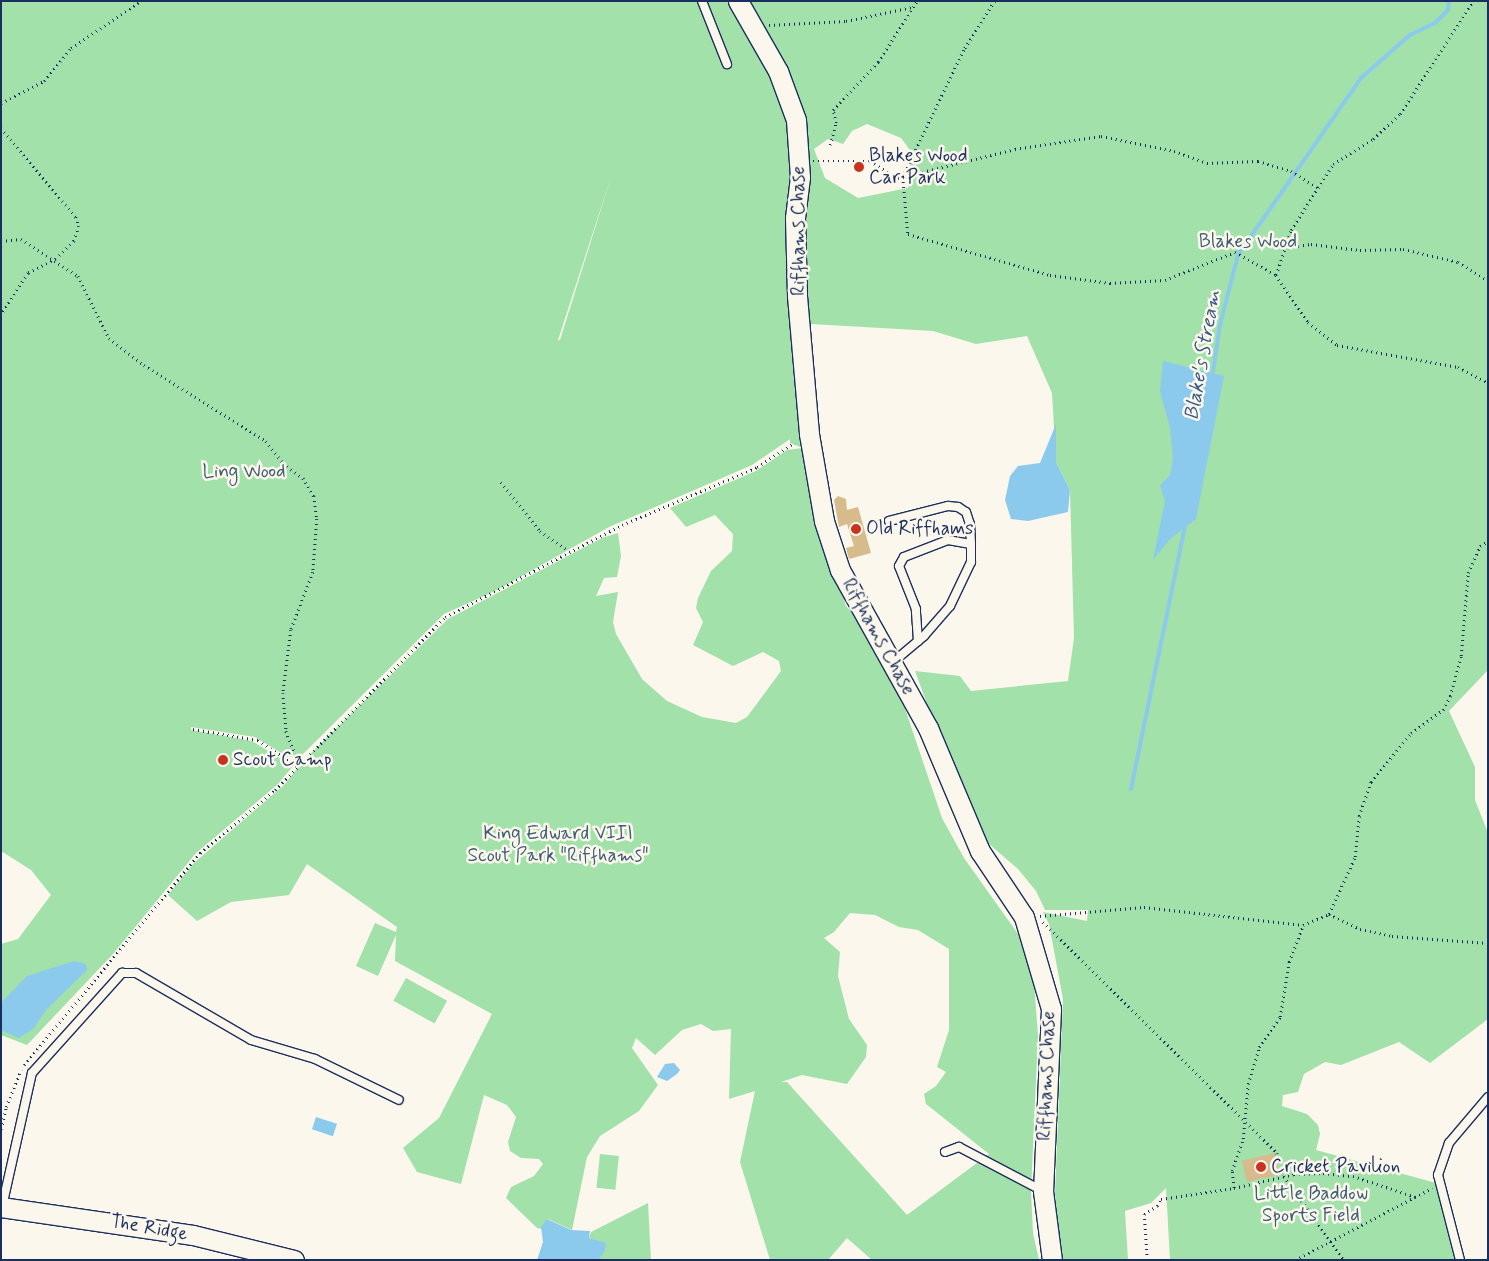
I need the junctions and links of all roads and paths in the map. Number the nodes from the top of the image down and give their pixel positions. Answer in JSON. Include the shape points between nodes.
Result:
{"nodes":[{"id":1,"x":141,"y":1,"type":"edge"},
{"id":2,"x":702,"y":1,"type":"edge"},
{"id":3,"x":738,"y":1,"type":"edge"},
{"id":4,"x":917,"y":1,"type":"edge"},
{"id":5,"x":995,"y":1,"type":"edge"},
{"id":6,"x":1473,"y":1,"type":"edge"},
{"id":7,"x":914,"y":8,"type":"junction"},
{"id":8,"x":755,"y":25,"type":"junction"},
{"id":9,"x":727,"y":64,"type":"dead end"},
{"id":10,"x":1,"y":103,"type":"edge"},
{"id":11,"x":1,"y":128,"type":"edge"},
{"id":12,"x":830,"y":144,"type":"dead end"},
{"id":13,"x":799,"y":159,"type":"junction"},
{"id":14,"x":903,"y":177,"type":"junction"},
{"id":15,"x":1317,"y":187,"type":"junction"},
{"id":16,"x":1,"y":241,"type":"edge"},
{"id":17,"x":1283,"y":248,"type":"junction"},
{"id":18,"x":56,"y":259,"type":"junction"},
{"id":19,"x":1276,"y":275,"type":"junction"},
{"id":20,"x":1488,"y":281,"type":"edge"},
{"id":21,"x":1,"y":315,"type":"edge"},
{"id":22,"x":1488,"y":383,"type":"edge"},
{"id":23,"x":810,"y":434,"type":"junction"},
{"id":24,"x":501,"y":482,"type":"dead end"},
{"id":25,"x":889,"y":522,"type":"dead end"},
{"id":26,"x":1488,"y":541,"type":"edge"},
{"id":27,"x":971,"y":544,"type":"junction"},
{"id":28,"x":569,"y":551,"type":"junction"},
{"id":29,"x":918,"y":641,"type":"junction"},
{"id":30,"x":893,"y":662,"type":"junction"},
{"id":31,"x":193,"y":729,"type":"dead end"},
{"id":32,"x":298,"y":764,"type":"junction"},
{"id":33,"x":1329,"y":914,"type":"junction"},
{"id":34,"x":1303,"y":925,"type":"junction"},
{"id":35,"x":1488,"y":943,"type":"edge"},
{"id":36,"x":1488,"y":1097,"type":"edge"},
{"id":37,"x":399,"y":1100,"type":"dead end"},
{"id":38,"x":1244,"y":1120,"type":"junction"},
{"id":39,"x":1,"y":1129,"type":"edge"},
{"id":40,"x":945,"y":1152,"type":"dead end"},
{"id":41,"x":1284,"y":1176,"type":"junction"},
{"id":42,"x":1440,"y":1184,"type":"junction"},
{"id":43,"x":1234,"y":1188,"type":"junction"},
{"id":44,"x":1043,"y":1191,"type":"junction"},
{"id":45,"x":1416,"y":1197,"type":"junction"},
{"id":46,"x":2,"y":1207,"type":"edge"},
{"id":47,"x":1330,"y":1241,"type":"junction"},
{"id":48,"x":294,"y":1260,"type":"edge"},
{"id":49,"x":1052,"y":1260,"type":"edge"},
{"id":50,"x":1147,"y":1260,"type":"edge"},
{"id":51,"x":1295,"y":1260,"type":"edge"},
{"id":52,"x":1344,"y":1260,"type":"edge"},
{"id":53,"x":1460,"y":1260,"type":"edge"}],
"edges":[{"from":1,"to":10,"type":"path","via":[[71,48],[44,81]]},
{"from":2,"to":9,"type":"lane"},
{"from":3,"to":8,"type":"street","name":"Riffhams Chase"},
{"from":4,"to":7,"type":"path"},
{"from":5,"to":14,"type":"path","via":[[964,50]]},
{"from":6,"to":15,"type":"path","via":[[1400,114],[1373,139],[1333,164]]},
{"from":7,"to":8,"type":"path","via":[[846,21]]},
{"from":7,"to":12,"type":"path","via":[[878,62],[833,110],[836,123]]},
{"from":8,"to":13,"type":"street","name":"Riffhams Chase","via":[[778,71],[796,120]]},
{"from":11,"to":18,"type":"path","via":[[76,217],[79,226],[74,241]]},
{"from":13,"to":14,"type":"path","via":[[870,161],[898,178]]},
{"from":13,"to":23,"type":"street","name":"Riffhams Chase","via":[[795,254]]},
{"from":14,"to":15,"type":"path","via":[[1015,150],[1101,136],[1174,151],[1207,163],[1258,161],[1290,171]]},
{"from":14,"to":19,"type":"path","via":[[908,234],[1050,275],[1110,283],[1165,280],[1234,252]]},
{"from":15,"to":17,"type":"path"},
{"from":16,"to":18,"type":"path","via":[[21,239]]},
{"from":17,"to":19,"type":"path"},
{"from":17,"to":20,"type":"path","via":[[1311,244],[1360,250],[1403,249],[1458,262]]},
{"from":18,"to":21,"type":"path","via":[[28,273]]},
{"from":18,"to":32,"type":"path","via":[[78,276],[109,338],[144,365],[266,442],[283,463],[304,478],[314,496],[317,519],[313,572],[291,630],[283,693],[286,731]]},
{"from":19,"to":22,"type":"path","via":[[1308,322],[1337,345],[1458,367]]},
{"from":23,"to":28,"type":"path","via":[[757,467]]},
{"from":23,"to":30,"type":"street","name":"Riffhams Chase","via":[[824,521],[840,570]]},
{"from":24,"to":28,"type":"path","via":[[540,531]]},
{"from":25,"to":27,"type":"lane","via":[[958,508],[966,512]]},
{"from":26,"to":33,"type":"path","via":[[1480,546],[1468,573],[1461,656],[1450,696],[1443,710],[1411,733],[1371,782],[1359,816],[1355,857]]},
{"from":27,"to":29,"type":"lane","via":[[971,562],[950,606]]},
{"from":27,"to":29,"type":"lane","via":[[948,540],[904,557],[899,566],[916,609]]},
{"from":28,"to":32,"type":"path","via":[[478,603],[445,616]]},
{"from":29,"to":30,"type":"lane"},
{"from":30,"to":44,"type":"street","name":"Riffhams Chase","via":[[928,728],[980,851],[1024,917],[1051,1010]]},
{"from":31,"to":32,"type":"path","via":[[258,740]]},
{"from":32,"to":39,"type":"path","via":[[275,790],[200,853],[27,1061],[6,1107]]},
{"from":33,"to":34,"type":"path"},
{"from":33,"to":35,"type":"path","via":[[1360,929],[1392,936]]},
{"from":34,"to":38,"type":"path","via":[[1288,962],[1280,1017],[1259,1047]]},
{"from":34,"to":38,"type":"path","via":[[1144,907],[1036,916]]},
{"from":36,"to":42,"type":"lane","via":[[1449,1143],[1438,1175]]},
{"from":37,"to":46,"type":"lane","via":[[315,1059],[251,1040],[136,973],[122,972],[32,1073]]},
{"from":38,"to":41,"type":"path","via":[[1277,1153]]},
{"from":38,"to":43,"type":"path","via":[[1243,1139],[1232,1171]]},
{"from":40,"to":44,"type":"lane","via":[[959,1148]]},
{"from":41,"to":43,"type":"path"},
{"from":41,"to":45,"type":"path","via":[[1323,1173],[1353,1176]]},
{"from":41,"to":47,"type":"path"},
{"from":42,"to":45,"type":"path"},
{"from":42,"to":53,"type":"lane"},
{"from":43,"to":50,"type":"path","via":[[1171,1195],[1144,1214]]},
{"from":44,"to":49,"type":"street","name":"Riffhams Chase"},
{"from":45,"to":47,"type":"path"},
{"from":46,"to":48,"type":"street","name":"The Ridge","via":[[193,1235]]},
{"from":47,"to":51,"type":"path"},
{"from":47,"to":52,"type":"path"}]}
